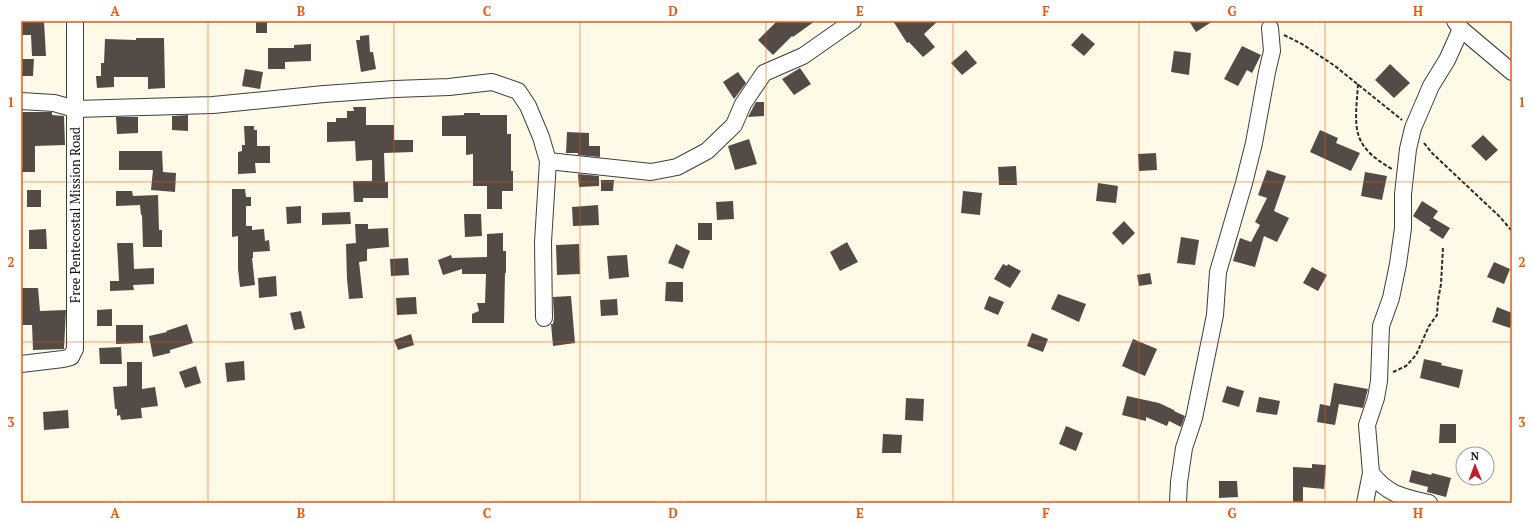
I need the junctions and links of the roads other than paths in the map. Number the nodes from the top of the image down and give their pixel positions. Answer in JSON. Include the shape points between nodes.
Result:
{"nodes":[{"id":1,"x":75,"y":21,"type":"edge"},
{"id":2,"x":852,"y":21,"type":"edge"},
{"id":3,"x":1458,"y":25,"type":"edge"},
{"id":4,"x":1270,"y":28,"type":"road end"},
{"id":5,"x":1512,"y":72,"type":"edge"},
{"id":6,"x":21,"y":101,"type":"edge"},
{"id":7,"x":76,"y":109,"type":"junction"},
{"id":8,"x":548,"y":161,"type":"junction"},
{"id":9,"x":544,"y":318,"type":"dead end"},
{"id":10,"x":21,"y":364,"type":"edge"},
{"id":11,"x":1371,"y":472,"type":"junction"},
{"id":12,"x":1178,"y":503,"type":"edge"},
{"id":13,"x":1365,"y":503,"type":"edge"},
{"id":14,"x":1429,"y":503,"type":"edge"}],
"edges":[{"from":1,"to":7,"type":"street","name":"Free Pentecostal Mission Road"},
{"from":2,"to":8,"type":"street","via":[[803,56],[764,74],[743,104],[734,125],[706,151],[677,167],[651,172]]},
{"from":3,"to":5,"type":"street"},
{"from":3,"to":11,"type":"street","via":[[1447,60],[1431,86],[1413,128],[1408,149],[1398,264],[1391,298],[1381,326],[1379,381],[1367,425]]},
{"from":4,"to":12,"type":"street","via":[[1272,51],[1254,143],[1218,272],[1215,315],[1194,418],[1184,448]]},
{"from":6,"to":7,"type":"street","via":[[54,103]]},
{"from":7,"to":8,"type":"street","via":[[213,105],[492,82],[518,91],[528,106]]},
{"from":7,"to":10,"type":"street","name":"Free Pentecostal Mission Road","via":[[75,349],[71,356],[64,359]]},
{"from":8,"to":9,"type":"street","via":[[543,242]]},
{"from":11,"to":13,"type":"street"},
{"from":11,"to":14,"type":"street","via":[[1380,485],[1402,497]]}]}
